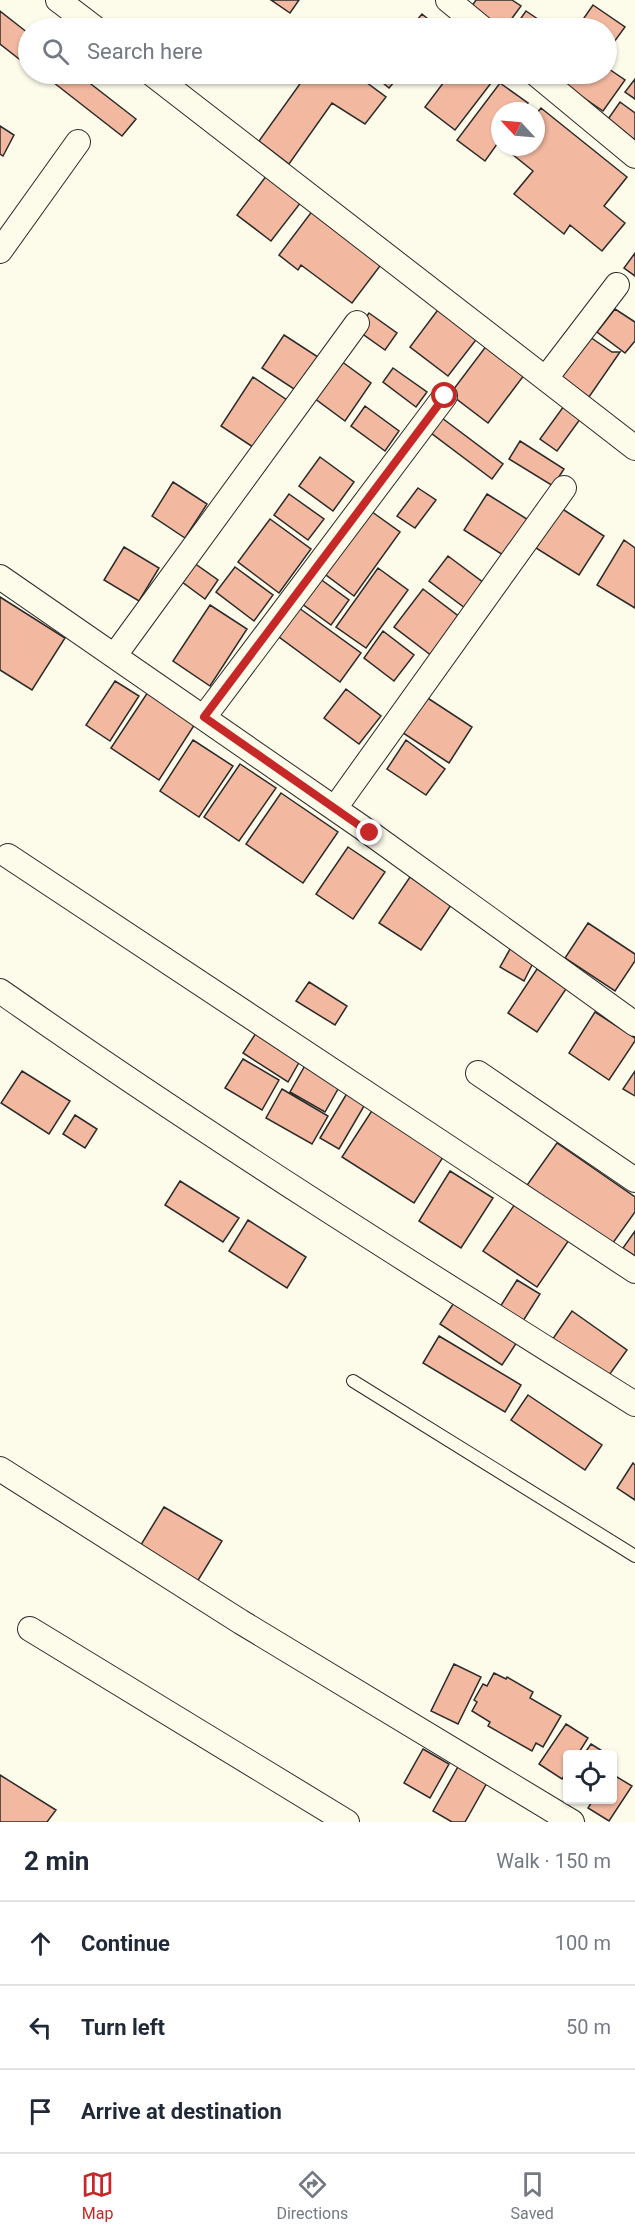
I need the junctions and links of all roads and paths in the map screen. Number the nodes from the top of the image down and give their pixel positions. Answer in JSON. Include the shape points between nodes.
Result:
{"nodes":[{"id":1,"x":448,"y":0,"type":"edge"},
{"id":2,"x":67,"y":3,"type":"edge"},
{"id":3,"x":84,"y":18,"type":"edge"},
{"id":4,"x":470,"y":18,"type":"edge"},
{"id":5,"x":165,"y":84,"type":"edge"},
{"id":6,"x":548,"y":84,"type":"edge"},
{"id":7,"x":78,"y":142,"type":"dead end"},
{"id":8,"x":635,"y":156,"type":"edge"},
{"id":9,"x":0,"y":251,"type":"edge"},
{"id":10,"x":617,"y":285,"type":"dead end"},
{"id":11,"x":357,"y":323,"type":"dead end"},
{"id":12,"x":546,"y":378,"type":"junction"},
{"id":13,"x":445,"y":396,"type":"dead end"},
{"id":14,"x":635,"y":448,"type":"edge"},
{"id":15,"x":564,"y":488,"type":"dead end"},
{"id":16,"x":0,"y":577,"type":"edge"},
{"id":17,"x":115,"y":655,"type":"junction"},
{"id":18,"x":204,"y":717,"type":"junction"},
{"id":19,"x":335,"y":808,"type":"junction"},
{"id":20,"x":8,"y":856,"type":"dead end"},
{"id":21,"x":0,"y":991,"type":"edge"},
{"id":22,"x":635,"y":1024,"type":"edge"},
{"id":23,"x":478,"y":1073,"type":"dead end"},
{"id":24,"x":635,"y":1180,"type":"edge"},
{"id":25,"x":635,"y":1271,"type":"edge"},
{"id":26,"x":353,"y":1381,"type":"dead end"},
{"id":27,"x":635,"y":1404,"type":"edge"},
{"id":28,"x":0,"y":1469,"type":"edge"},
{"id":29,"x":635,"y":1556,"type":"edge"},
{"id":30,"x":30,"y":1629,"type":"dead end"},
{"id":31,"x":347,"y":1822,"type":"edge"},
{"id":32,"x":572,"y":1822,"type":"edge"}],
"edges":[{"from":1,"to":4,"type":"street"},
{"from":2,"to":3,"type":"street"},
{"from":5,"to":12,"type":"street"},
{"from":6,"to":8,"type":"street"},
{"from":7,"to":9,"type":"street"},
{"from":10,"to":12,"type":"street"},
{"from":11,"to":17,"type":"street"},
{"from":12,"to":14,"type":"street"},
{"from":13,"to":18,"type":"street"},
{"from":15,"to":19,"type":"street"},
{"from":16,"to":17,"type":"street"},
{"from":17,"to":18,"type":"street"},
{"from":18,"to":19,"type":"street"},
{"from":19,"to":22,"type":"street"},
{"from":20,"to":25,"type":"street"},
{"from":21,"to":27,"type":"street","via":[[324,1208]]},
{"from":23,"to":24,"type":"street"},
{"from":26,"to":29,"type":"lane"},
{"from":28,"to":32,"type":"street","via":[[241,1622]]},
{"from":30,"to":31,"type":"street"}]}
